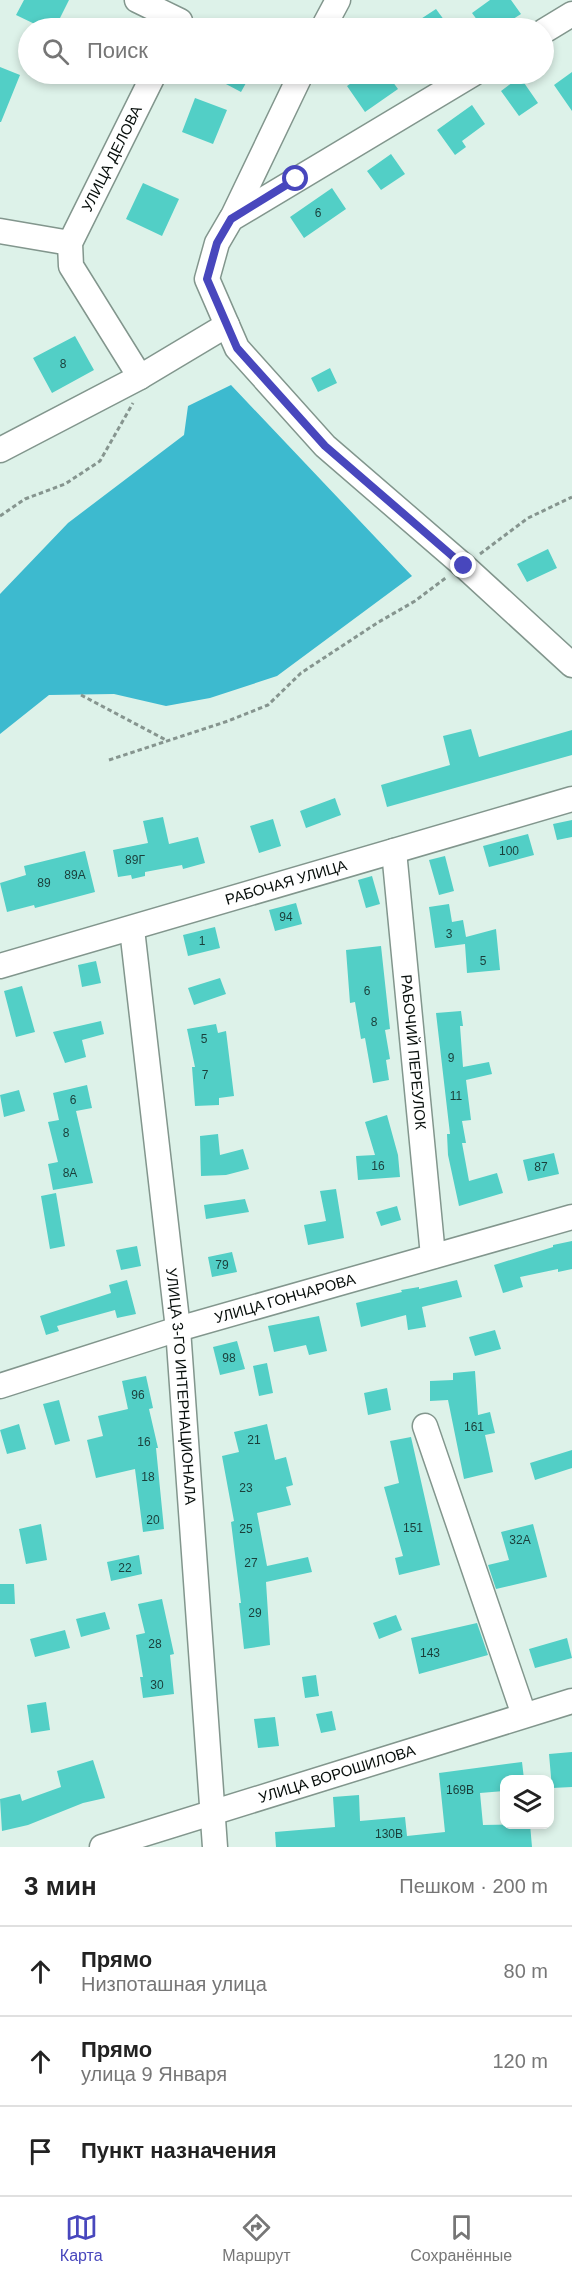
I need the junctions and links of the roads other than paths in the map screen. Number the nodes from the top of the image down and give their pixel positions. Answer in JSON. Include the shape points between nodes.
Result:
{"nodes":[{"id":1,"x":137,"y":0,"type":"edge"},
{"id":2,"x":338,"y":0,"type":"edge"},
{"id":3,"x":572,"y":14,"type":"edge"},
{"id":4,"x":174,"y":18,"type":"edge"},
{"id":5,"x":329,"y":18,"type":"edge"},
{"id":6,"x":554,"y":25,"type":"edge"},
{"id":7,"x":149,"y":84,"type":"edge"},
{"id":8,"x":296,"y":84,"type":"edge"},
{"id":9,"x":455,"y":84,"type":"edge"},
{"id":10,"x":232,"y":218,"type":"junction"},
{"id":11,"x":0,"y":231,"type":"edge"},
{"id":12,"x":70,"y":243,"type":"junction"},
{"id":13,"x":227,"y":324,"type":"junction"},
{"id":14,"x":140,"y":377,"type":"junction"},
{"id":15,"x":0,"y":450,"type":"edge"},
{"id":16,"x":572,"y":665,"type":"edge"},
{"id":17,"x":572,"y":799,"type":"edge"},
{"id":18,"x":394,"y":851,"type":"junction"},
{"id":19,"x":132,"y":929,"type":"junction"},
{"id":20,"x":0,"y":966,"type":"edge"},
{"id":21,"x":572,"y":1217,"type":"edge"},
{"id":22,"x":432,"y":1256,"type":"junction"},
{"id":23,"x":178,"y":1329,"type":"junction"},
{"id":24,"x":0,"y":1386,"type":"edge"},
{"id":25,"x":425,"y":1426,"type":"dead end"},
{"id":26,"x":572,"y":1701,"type":"edge"},
{"id":27,"x":524,"y":1715,"type":"junction"},
{"id":28,"x":213,"y":1812,"type":"junction"},
{"id":29,"x":102,"y":1847,"type":"edge"},
{"id":30,"x":215,"y":1847,"type":"edge"}],
"edges":[{"from":1,"to":4,"type":"street"},
{"from":2,"to":5,"type":"street"},
{"from":3,"to":6,"type":"street"},
{"from":7,"to":12,"type":"street","name":"УЛИЦА ДЕЛОВА"},
{"from":8,"to":10,"type":"street"},
{"from":9,"to":10,"type":"street"},
{"from":10,"to":13,"type":"street","via":[[217,243],[207,279]]},
{"from":11,"to":12,"type":"street"},
{"from":12,"to":14,"type":"street","via":[[71,266]]},
{"from":13,"to":14,"type":"street"},
{"from":13,"to":16,"type":"street","via":[[237,348],[325,446]]},
{"from":14,"to":15,"type":"street"},
{"from":17,"to":18,"type":"street","name":"РАБОЧАЯ УЛИЦА"},
{"from":18,"to":19,"type":"street","name":"РАБОЧАЯ УЛИЦА"},
{"from":18,"to":22,"type":"street","name":"РАБОЧИЙ ПЕРЕУЛОК"},
{"from":19,"to":20,"type":"street","name":"РАБОЧАЯ УЛИЦА"},
{"from":19,"to":23,"type":"street","name":"УЛИЦА 3-ГО ИНТЕРНАЦИОНАЛА"},
{"from":21,"to":22,"type":"street","name":"УЛИЦА ГОНЧАРОВА"},
{"from":22,"to":23,"type":"street","name":"УЛИЦА ГОНЧАРОВА"},
{"from":23,"to":24,"type":"street","name":"УЛИЦА ГОНЧАРОВА"},
{"from":23,"to":28,"type":"street","name":"УЛИЦА 3-ГО ИНТЕРНАЦИОНАЛА"},
{"from":25,"to":27,"type":"street"},
{"from":26,"to":27,"type":"street","name":"УЛИЦА ВОРОШИЛОВА"},
{"from":27,"to":28,"type":"street","name":"УЛИЦА ВОРОШИЛОВА"},
{"from":28,"to":29,"type":"street","name":"УЛИЦА ВОРОШИЛОВА"},
{"from":28,"to":30,"type":"street","name":"УЛИЦА 3-ГО ИНТЕРНАЦИОНАЛА"}]}
